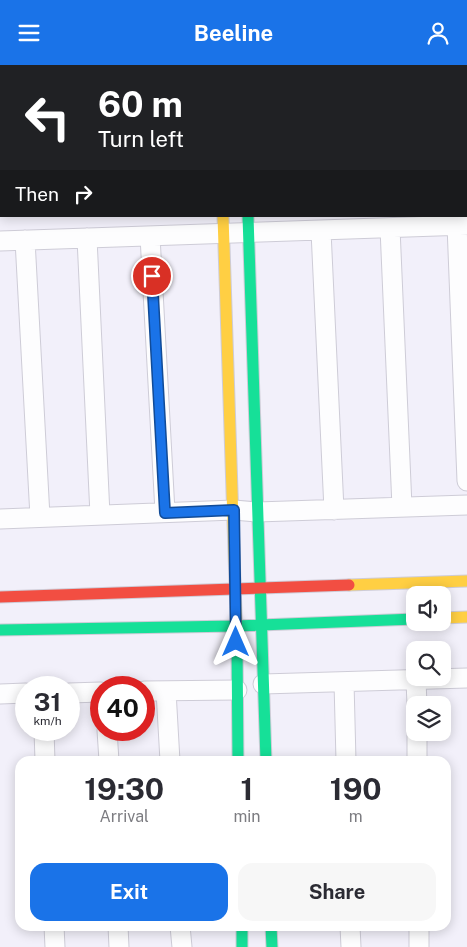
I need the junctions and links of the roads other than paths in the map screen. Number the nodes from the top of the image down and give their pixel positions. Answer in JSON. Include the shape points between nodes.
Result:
{"nodes":[{"id":1,"x":223,"y":225,"type":"edge"},
{"id":2,"x":248,"y":225,"type":"edge"},
{"id":3,"x":462,"y":225,"type":"edge"},
{"id":4,"x":390,"y":228,"type":"junction"},
{"id":5,"x":321,"y":231,"type":"junction"},
{"id":6,"x":150,"y":236,"type":"junction"},
{"id":7,"x":87,"y":238,"type":"junction"},
{"id":8,"x":25,"y":240,"type":"junction"},
{"id":9,"x":0,"y":241,"type":"edge"},
{"id":10,"x":467,"y":481,"type":"edge"},
{"id":11,"x":467,"y":505,"type":"edge"},
{"id":12,"x":402,"y":507,"type":"junction"},
{"id":13,"x":234,"y":510,"type":"junction"},
{"id":14,"x":334,"y":510,"type":"junction"},
{"id":15,"x":258,"y":512,"type":"junction"},
{"id":16,"x":165,"y":513,"type":"junction"},
{"id":17,"x":100,"y":515,"type":"junction"},
{"id":18,"x":40,"y":517,"type":"junction"},
{"id":19,"x":0,"y":519,"type":"edge"},
{"id":20,"x":467,"y":581,"type":"edge"},
{"id":21,"x":260,"y":588,"type":"junction"},
{"id":22,"x":236,"y":589,"type":"junction"},
{"id":23,"x":0,"y":597,"type":"edge"},
{"id":24,"x":467,"y":617,"type":"edge"},
{"id":25,"x":451,"y":618,"type":"edge"},
{"id":26,"x":406,"y":619,"type":"edge"},
{"id":27,"x":261,"y":625,"type":"junction"},
{"id":28,"x":236,"y":626,"type":"junction"},
{"id":29,"x":0,"y":630,"type":"edge"},
{"id":30,"x":451,"y":679,"type":"edge"},
{"id":31,"x":467,"y":679,"type":"edge"},
{"id":32,"x":406,"y":680,"type":"edge"},
{"id":33,"x":344,"y":682,"type":"junction"},
{"id":34,"x":263,"y":684,"type":"junction"},
{"id":35,"x":237,"y":690,"type":"junction"},
{"id":36,"x":155,"y":691,"type":"edge"},
{"id":37,"x":166,"y":691,"type":"junction"},
{"id":38,"x":15,"y":693,"type":"edge"},
{"id":39,"x":0,"y":694,"type":"edge"},
{"id":40,"x":44,"y":741,"type":"edge"},
{"id":41,"x":108,"y":741,"type":"edge"},
{"id":42,"x":417,"y":741,"type":"edge"},
{"id":43,"x":45,"y":756,"type":"edge"},
{"id":44,"x":109,"y":756,"type":"edge"},
{"id":45,"x":170,"y":756,"type":"edge"},
{"id":46,"x":238,"y":756,"type":"edge"},
{"id":47,"x":266,"y":756,"type":"edge"},
{"id":48,"x":346,"y":756,"type":"edge"},
{"id":49,"x":417,"y":756,"type":"edge"},
{"id":50,"x":54,"y":931,"type":"edge"},
{"id":51,"x":118,"y":931,"type":"edge"},
{"id":52,"x":180,"y":931,"type":"edge"},
{"id":53,"x":242,"y":931,"type":"edge"},
{"id":54,"x":271,"y":931,"type":"edge"},
{"id":55,"x":350,"y":931,"type":"edge"},
{"id":56,"x":419,"y":931,"type":"edge"},
{"id":57,"x":55,"y":947,"type":"edge"},
{"id":58,"x":119,"y":947,"type":"edge"},
{"id":59,"x":182,"y":947,"type":"edge"},
{"id":60,"x":242,"y":947,"type":"edge"},
{"id":61,"x":272,"y":947,"type":"edge"},
{"id":62,"x":351,"y":947,"type":"edge"},
{"id":63,"x":419,"y":947,"type":"edge"}],
"edges":[{"from":1,"to":2,"type":"street"},
{"from":1,"to":6,"type":"street"},
{"from":1,"to":13,"type":"street"},
{"from":2,"to":5,"type":"street"},
{"from":2,"to":15,"type":"street"},
{"from":3,"to":4,"type":"street"},
{"from":3,"to":10,"type":"street"},
{"from":4,"to":5,"type":"street"},
{"from":4,"to":12,"type":"street"},
{"from":5,"to":14,"type":"street"},
{"from":6,"to":7,"type":"street"},
{"from":6,"to":16,"type":"street"},
{"from":7,"to":8,"type":"street"},
{"from":7,"to":17,"type":"street"},
{"from":8,"to":9,"type":"street"},
{"from":8,"to":18,"type":"street"},
{"from":11,"to":12,"type":"street"},
{"from":12,"to":14,"type":"street"},
{"from":13,"to":15,"type":"street"},
{"from":13,"to":16,"type":"street"},
{"from":13,"to":22,"type":"street"},
{"from":14,"to":15,"type":"street"},
{"from":15,"to":21,"type":"street"},
{"from":16,"to":17,"type":"street"},
{"from":17,"to":18,"type":"street"},
{"from":18,"to":19,"type":"street"},
{"from":20,"to":21,"type":"street"},
{"from":21,"to":22,"type":"street"},
{"from":21,"to":27,"type":"street"},
{"from":22,"to":23,"type":"street"},
{"from":22,"to":28,"type":"street"},
{"from":24,"to":25,"type":"street"},
{"from":26,"to":27,"type":"street"},
{"from":27,"to":28,"type":"street"},
{"from":27,"to":34,"type":"street"},
{"from":28,"to":29,"type":"street"},
{"from":28,"to":35,"type":"street"},
{"from":30,"to":31,"type":"street"},
{"from":32,"to":33,"type":"street"},
{"from":33,"to":34,"type":"street"},
{"from":33,"to":48,"type":"street"},
{"from":34,"to":47,"type":"street"},
{"from":35,"to":37,"type":"street"},
{"from":35,"to":46,"type":"street"},
{"from":36,"to":37,"type":"street"},
{"from":37,"to":45,"type":"street"},
{"from":38,"to":39,"type":"street"},
{"from":40,"to":43,"type":"street"},
{"from":41,"to":44,"type":"street"},
{"from":42,"to":49,"type":"street"},
{"from":50,"to":57,"type":"street"},
{"from":51,"to":58,"type":"street"},
{"from":52,"to":59,"type":"street"},
{"from":53,"to":60,"type":"street"},
{"from":54,"to":61,"type":"street"},
{"from":55,"to":62,"type":"street"},
{"from":56,"to":63,"type":"street"}]}
